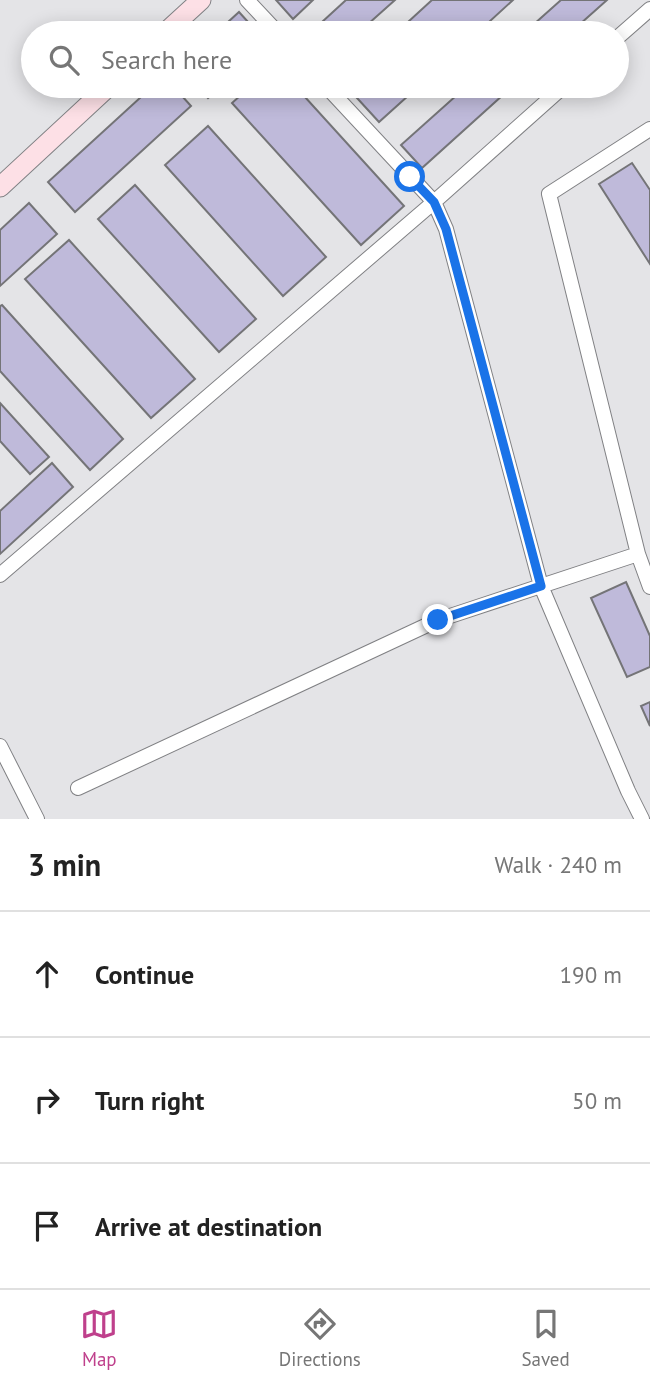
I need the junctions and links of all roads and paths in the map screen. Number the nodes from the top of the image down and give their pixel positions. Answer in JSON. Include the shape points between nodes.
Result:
{"nodes":[{"id":1,"x":201,"y":0,"type":"edge"},
{"id":2,"x":247,"y":0,"type":"edge"},
{"id":3,"x":650,"y":9,"type":"edge"},
{"id":4,"x":178,"y":21,"type":"edge"},
{"id":5,"x":267,"y":21,"type":"edge"},
{"id":6,"x":629,"y":27,"type":"edge"},
{"id":7,"x":96,"y":98,"type":"edge"},
{"id":8,"x":337,"y":98,"type":"edge"},
{"id":9,"x":551,"y":98,"type":"edge"},
{"id":10,"x":650,"y":129,"type":"edge"},
{"id":11,"x":0,"y":187,"type":"edge"},
{"id":12,"x":434,"y":202,"type":"junction"},
{"id":13,"x":638,"y":554,"type":"junction"},
{"id":14,"x":0,"y":575,"type":"edge"},
{"id":15,"x":541,"y":586,"type":"junction"},
{"id":16,"x":650,"y":587,"type":"edge"},
{"id":17,"x":0,"y":746,"type":"edge"},
{"id":18,"x":78,"y":788,"type":"dead end"},
{"id":19,"x":37,"y":819,"type":"edge"},
{"id":20,"x":642,"y":819,"type":"edge"}],
"edges":[{"from":1,"to":4,"type":"street"},
{"from":2,"to":5,"type":"street"},
{"from":3,"to":6,"type":"street"},
{"from":7,"to":11,"type":"street"},
{"from":8,"to":12,"type":"street"},
{"from":9,"to":12,"type":"street"},
{"from":10,"to":13,"type":"street","via":[[549,194]]},
{"from":12,"to":14,"type":"street"},
{"from":12,"to":15,"type":"street","via":[[446,229]]},
{"from":13,"to":15,"type":"street"},
{"from":13,"to":16,"type":"street"},
{"from":15,"to":18,"type":"street","via":[[438,620]]},
{"from":15,"to":20,"type":"street"},
{"from":17,"to":19,"type":"street"}]}
